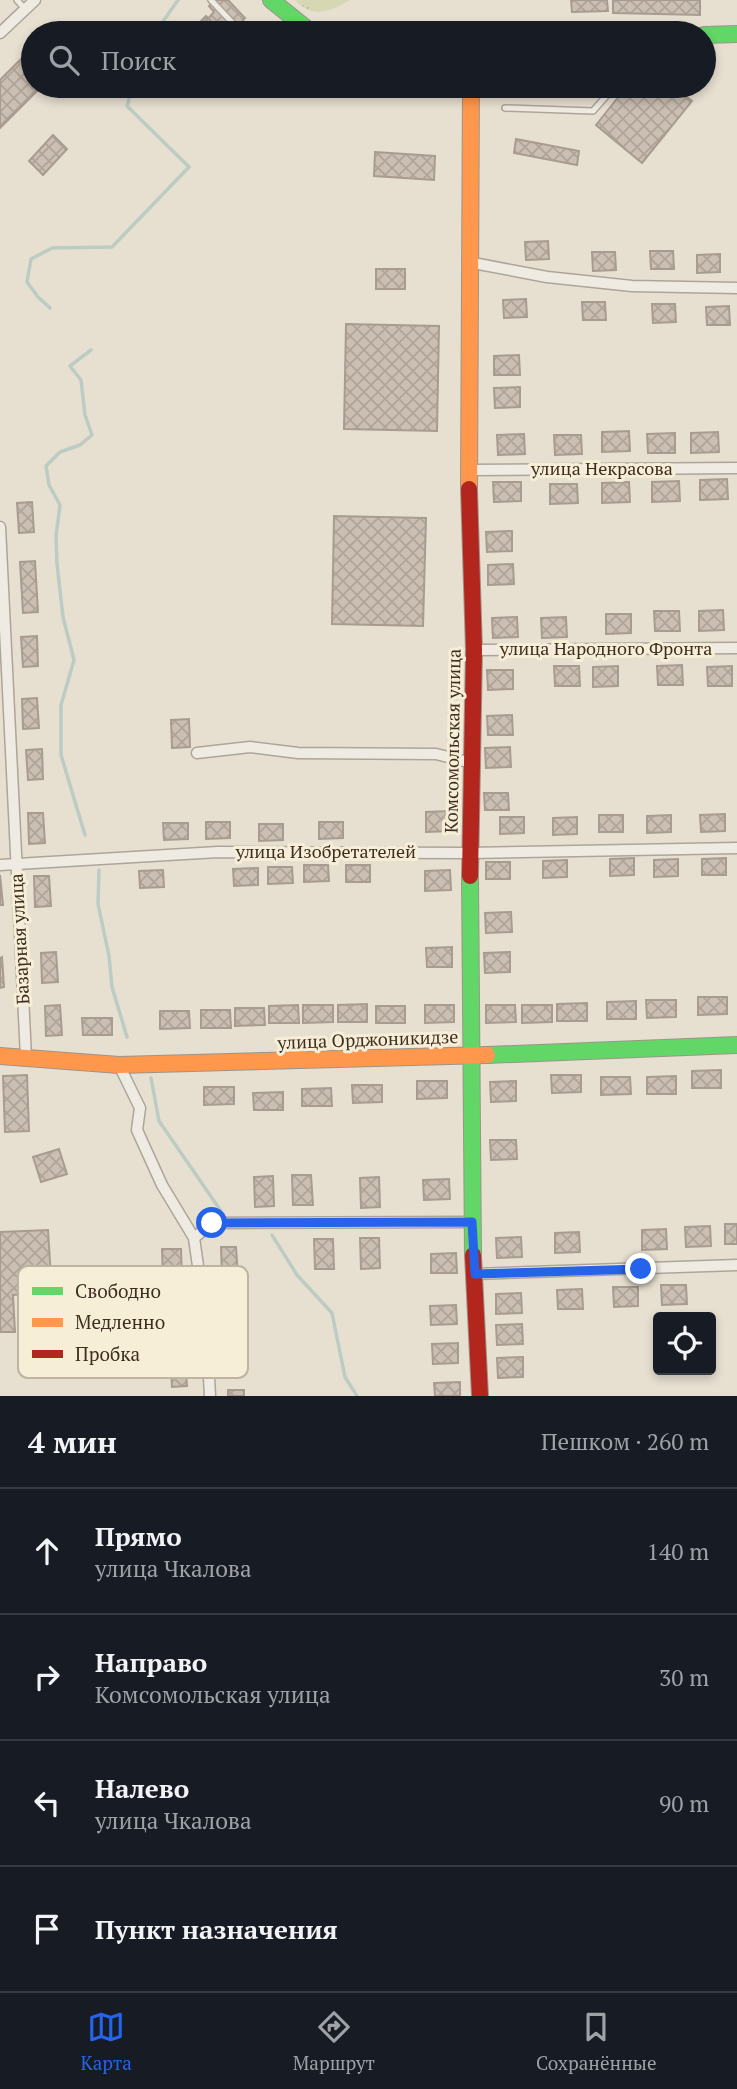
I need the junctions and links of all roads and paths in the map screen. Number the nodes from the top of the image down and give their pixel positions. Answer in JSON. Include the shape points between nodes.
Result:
{"nodes":[{"id":1,"x":17,"y":0,"type":"edge"},
{"id":2,"x":34,"y":0,"type":"edge"},
{"id":3,"x":211,"y":0,"type":"edge"},
{"id":4,"x":271,"y":0,"type":"edge"},
{"id":5,"x":25,"y":9,"type":"junction"},
{"id":6,"x":231,"y":21,"type":"edge"},
{"id":7,"x":297,"y":21,"type":"edge"},
{"id":8,"x":0,"y":33,"type":"edge"},
{"id":9,"x":737,"y":34,"type":"edge"},
{"id":10,"x":716,"y":35,"type":"edge"},
{"id":11,"x":471,"y":98,"type":"edge"},
{"id":12,"x":604,"y":98,"type":"edge"},
{"id":13,"x":505,"y":108,"type":"dead end"},
{"id":14,"x":468,"y":262,"type":"junction"},
{"id":15,"x":737,"y":288,"type":"edge"},
{"id":16,"x":737,"y":468,"type":"edge"},
{"id":17,"x":467,"y":470,"type":"junction"},
{"id":18,"x":0,"y":527,"type":"edge"},
{"id":19,"x":737,"y":648,"type":"edge"},
{"id":20,"x":474,"y":649,"type":"junction"},
{"id":21,"x":197,"y":753,"type":"dead end"},
{"id":22,"x":472,"y":763,"type":"junction"},
{"id":23,"x":737,"y":848,"type":"edge"},
{"id":24,"x":470,"y":852,"type":"junction"},
{"id":25,"x":17,"y":864,"type":"junction"},
{"id":26,"x":0,"y":865,"type":"edge"},
{"id":27,"x":737,"y":1045,"type":"edge"},
{"id":28,"x":0,"y":1056,"type":"edge"},
{"id":29,"x":472,"y":1056,"type":"junction"},
{"id":30,"x":26,"y":1057,"type":"junction"},
{"id":31,"x":119,"y":1065,"type":"junction"},
{"id":32,"x":472,"y":1222,"type":"junction"},
{"id":33,"x":194,"y":1238,"type":"junction"},
{"id":34,"x":737,"y":1265,"type":"edge"},
{"id":35,"x":198,"y":1266,"type":"edge"},
{"id":36,"x":475,"y":1274,"type":"junction"},
{"id":37,"x":209,"y":1378,"type":"edge"},
{"id":38,"x":210,"y":1396,"type":"edge"},
{"id":39,"x":480,"y":1396,"type":"edge"}],
"edges":[{"from":1,"to":5,"type":"lane"},
{"from":2,"to":5,"type":"street"},
{"from":3,"to":6,"type":"lane"},
{"from":4,"to":7,"type":"street"},
{"from":5,"to":8,"type":"street"},
{"from":9,"to":10,"type":"street"},
{"from":11,"to":14,"type":"street","name":"Комсомольская улица"},
{"from":12,"to":13,"type":"lane","via":[[593,111]]},
{"from":14,"to":15,"type":"street","via":[[632,286]]},
{"from":14,"to":17,"type":"street","name":"Комсомольская улица"},
{"from":16,"to":17,"type":"street","name":"улица Некрасова"},
{"from":17,"to":20,"type":"street","name":"Комсомольская улица"},
{"from":18,"to":25,"type":"street","name":"Базарная улица"},
{"from":19,"to":20,"type":"street","name":"улица Народного Фронта"},
{"from":20,"to":22,"type":"street","name":"Комсомольская улица"},
{"from":21,"to":22,"type":"street","via":[[250,747],[298,753],[436,754]]},
{"from":22,"to":24,"type":"street","name":"Комсомольская улица"},
{"from":23,"to":24,"type":"street","name":"улица Изобретателей"},
{"from":24,"to":25,"type":"street","name":"улица Изобретателей","via":[[218,852]]},
{"from":24,"to":29,"type":"street","name":"Комсомольская улица"},
{"from":25,"to":26,"type":"street","name":"улица Изобретателей"},
{"from":25,"to":30,"type":"street","name":"Базарная улица"},
{"from":27,"to":29,"type":"street","name":"улица Орджоникидзе"},
{"from":28,"to":30,"type":"street","name":"улица Орджоникидзе"},
{"from":29,"to":31,"type":"street","name":"улица Орджоникидзе"},
{"from":29,"to":32,"type":"street","name":"Комсомольская улица"},
{"from":30,"to":31,"type":"street","name":"улица Орджоникидзе"},
{"from":31,"to":33,"type":"street","via":[[140,1108],[136,1130]]},
{"from":32,"to":33,"type":"street","via":[[212,1223]]},
{"from":32,"to":36,"type":"street","name":"Комсомольская улица"},
{"from":33,"to":35,"type":"street"},
{"from":34,"to":36,"type":"street"},
{"from":36,"to":39,"type":"street","name":"Комсомольская улица"},
{"from":37,"to":38,"type":"street"}]}
